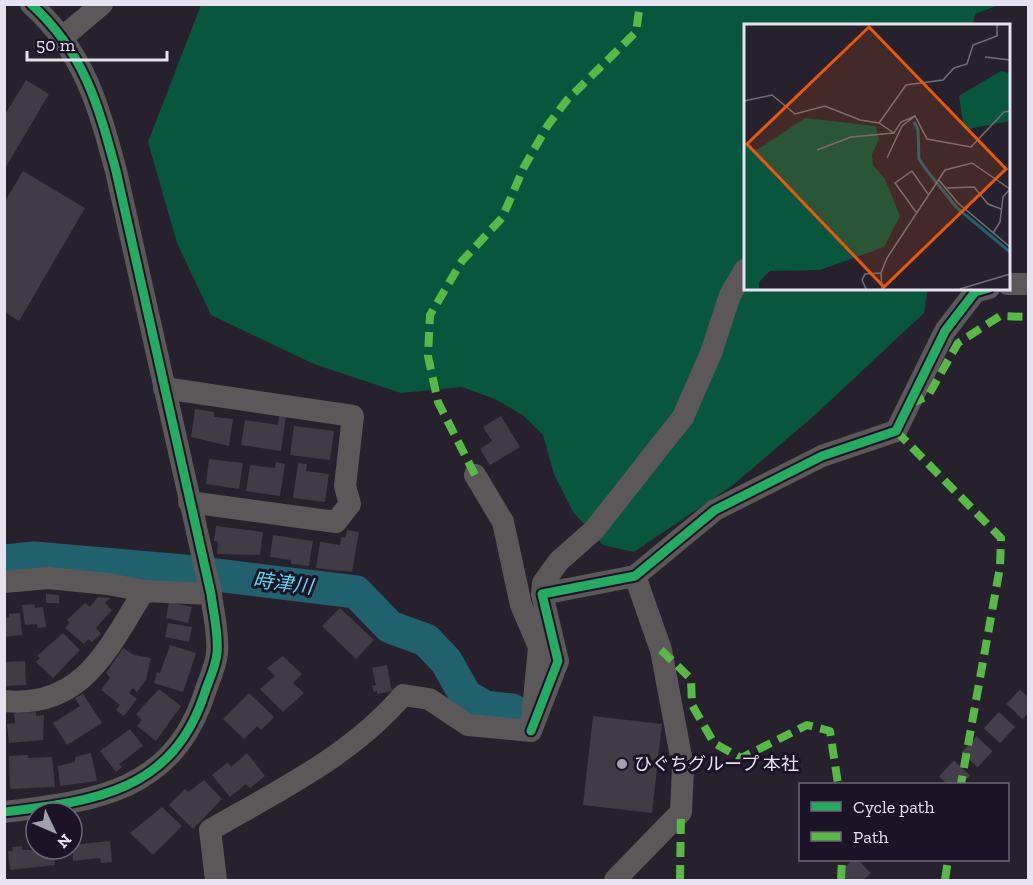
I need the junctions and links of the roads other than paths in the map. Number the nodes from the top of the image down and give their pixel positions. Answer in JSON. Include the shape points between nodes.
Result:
{"nodes":[{"id":1,"x":30,"y":4,"type":"edge"},
{"id":2,"x":102,"y":4,"type":"edge"},
{"id":3,"x":63,"y":37,"type":"junction"},
{"id":4,"x":744,"y":272,"type":"edge"},
{"id":5,"x":1009,"y":284,"type":"edge"},
{"id":6,"x":1029,"y":284,"type":"edge"},
{"id":7,"x":980,"y":290,"type":"edge"},
{"id":8,"x":164,"y":388,"type":"junction"},
{"id":9,"x":475,"y":475,"type":"dead end"},
{"id":10,"x":189,"y":502,"type":"junction"},
{"id":11,"x":635,"y":576,"type":"junction"},
{"id":12,"x":4,"y":582,"type":"edge"},
{"id":13,"x":144,"y":591,"type":"junction"},
{"id":14,"x":211,"y":593,"type":"junction"},
{"id":15,"x":542,"y":594,"type":"junction"},
{"id":16,"x":4,"y":701,"type":"edge"},
{"id":17,"x":531,"y":732,"type":"junction"},
{"id":18,"x":4,"y":813,"type":"edge"},
{"id":19,"x":216,"y":880,"type":"edge"},
{"id":20,"x":615,"y":880,"type":"edge"}],
"edges":[{"from":1,"to":3,"type":"street"},
{"from":2,"to":3,"type":"street"},
{"from":3,"to":8,"type":"street","via":[[101,113]]},
{"from":4,"to":15,"type":"street","via":[[730,296],[684,417],[602,521],[559,561],[543,583]]},
{"from":5,"to":6,"type":"street"},
{"from":7,"to":11,"type":"street","via":[[945,330],[896,431],[822,456],[715,510]]},
{"from":8,"to":10,"type":"street"},
{"from":8,"to":10,"type":"street","via":[[353,416],[345,486],[351,504],[336,522]]},
{"from":9,"to":17,"type":"street","via":[[503,522],[521,605],[539,647]]},
{"from":10,"to":14,"type":"street"},
{"from":11,"to":15,"type":"street"},
{"from":11,"to":20,"type":"street","via":[[662,650],[683,768],[681,812]]},
{"from":12,"to":13,"type":"street","via":[[48,578]]},
{"from":13,"to":14,"type":"street"},
{"from":13,"to":16,"type":"street","via":[[99,662],[78,684],[50,699]]},
{"from":14,"to":18,"type":"street","via":[[217,653],[198,714],[169,756],[146,776],[113,793],[79,803]]},
{"from":15,"to":17,"type":"street","via":[[558,661]]},
{"from":17,"to":19,"type":"street","via":[[468,725],[429,699],[403,695],[384,717],[315,771],[210,830]]}]}
